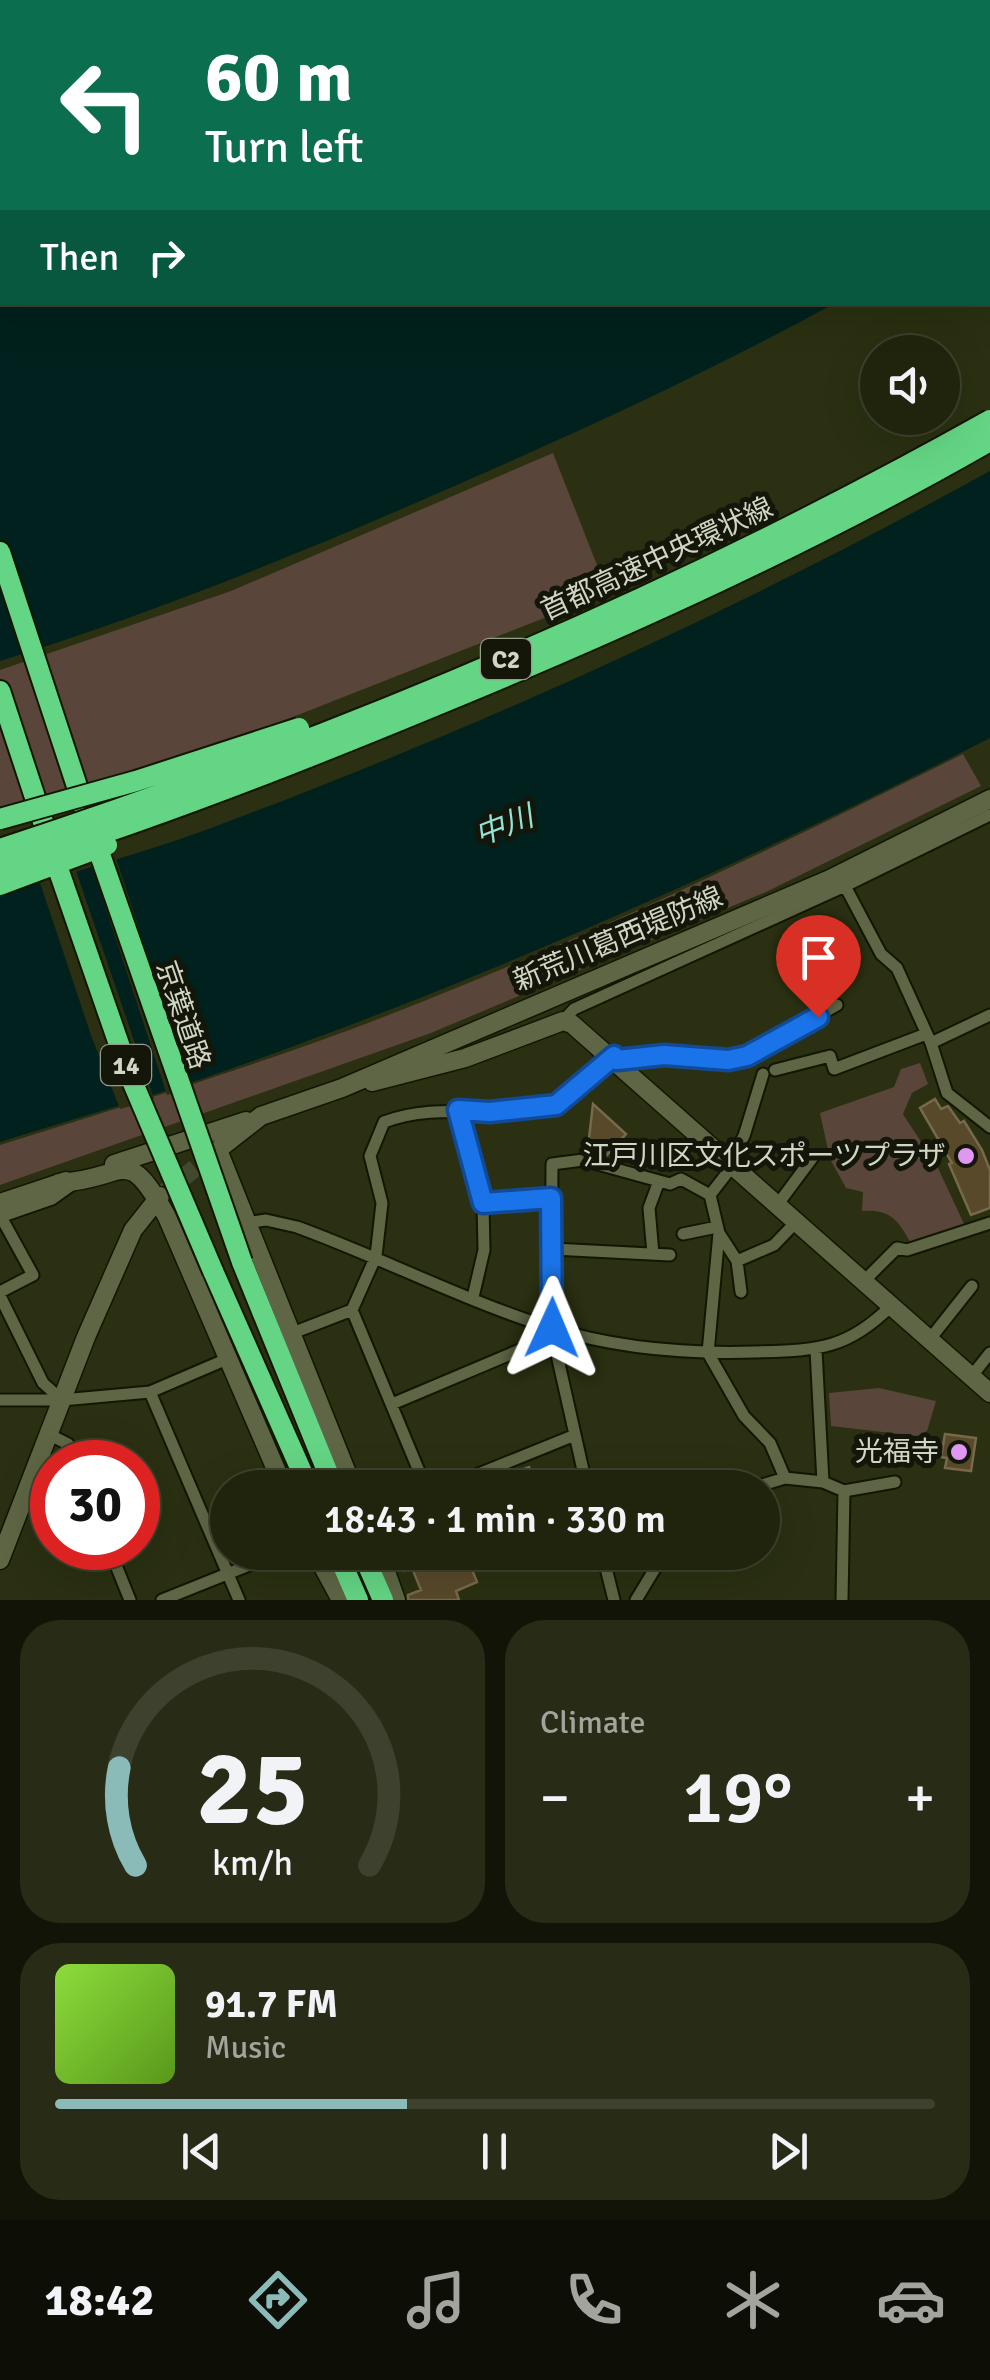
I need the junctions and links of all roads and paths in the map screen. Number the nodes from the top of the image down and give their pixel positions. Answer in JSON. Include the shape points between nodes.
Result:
{"nodes":[{"id":1,"x":990,"y":420,"type":"edge"},
{"id":2,"x":990,"y":441,"type":"edge"},
{"id":3,"x":0,"y":552,"type":"edge"},
{"id":4,"x":0,"y":691,"type":"edge"},
{"id":5,"x":370,"y":714,"type":"junction"},
{"id":6,"x":990,"y":799,"type":"edge"},
{"id":7,"x":189,"y":803,"type":"junction"},
{"id":8,"x":990,"y":815,"type":"edge"},
{"id":9,"x":0,"y":819,"type":"edge"},
{"id":10,"x":0,"y":848,"type":"edge"},
{"id":11,"x":0,"y":867,"type":"edge"},
{"id":12,"x":0,"y":885,"type":"edge"},
{"id":13,"x":845,"y":886,"type":"junction"},
{"id":14,"x":837,"y":1006,"type":"dead end"},
{"id":15,"x":990,"y":1015,"type":"edge"},
{"id":16,"x":563,"y":1021,"type":"junction"},
{"id":17,"x":928,"y":1038,"type":"junction"},
{"id":18,"x":615,"y":1058,"type":"junction"},
{"id":19,"x":342,"y":1088,"type":"junction"},
{"id":20,"x":458,"y":1110,"type":"junction"},
{"id":21,"x":261,"y":1116,"type":"junction"},
{"id":22,"x":990,"y":1127,"type":"edge"},
{"id":23,"x":814,"y":1157,"type":"dead end"},
{"id":24,"x":732,"y":1162,"type":"junction"},
{"id":25,"x":659,"y":1181,"type":"junction"},
{"id":26,"x":67,"y":1183,"type":"junction"},
{"id":27,"x":710,"y":1195,"type":"junction"},
{"id":28,"x":158,"y":1198,"type":"junction"},
{"id":29,"x":551,"y":1198,"type":"junction"},
{"id":30,"x":0,"y":1203,"type":"edge"},
{"id":31,"x":483,"y":1203,"type":"junction"},
{"id":32,"x":778,"y":1204,"type":"junction"},
{"id":33,"x":0,"y":1217,"type":"edge"},
{"id":34,"x":796,"y":1221,"type":"junction"},
{"id":35,"x":245,"y":1223,"type":"junction"},
{"id":36,"x":990,"y":1223,"type":"edge"},
{"id":37,"x":718,"y":1230,"type":"junction"},
{"id":38,"x":683,"y":1234,"type":"dead end"},
{"id":39,"x":553,"y":1249,"type":"junction"},
{"id":40,"x":653,"y":1254,"type":"junction"},
{"id":41,"x":670,"y":1255,"type":"dead end"},
{"id":42,"x":376,"y":1256,"type":"junction"},
{"id":43,"x":736,"y":1261,"type":"junction"},
{"id":44,"x":864,"y":1280,"type":"junction"},
{"id":45,"x":972,"y":1286,"type":"dead end"},
{"id":46,"x":742,"y":1292,"type":"dead end"},
{"id":47,"x":0,"y":1294,"type":"edge"},
{"id":48,"x":472,"y":1297,"type":"junction"},
{"id":49,"x":892,"y":1305,"type":"junction"},
{"id":50,"x":352,"y":1310,"type":"junction"},
{"id":51,"x":552,"y":1332,"type":"junction"},
{"id":52,"x":290,"y":1334,"type":"junction"},
{"id":53,"x":930,"y":1339,"type":"junction"},
{"id":54,"x":816,"y":1350,"type":"junction"},
{"id":55,"x":708,"y":1353,"type":"junction"},
{"id":56,"x":990,"y":1353,"type":"edge"},
{"id":57,"x":227,"y":1359,"type":"junction"},
{"id":58,"x":971,"y":1377,"type":"junction"},
{"id":59,"x":150,"y":1392,"type":"junction"},
{"id":60,"x":990,"y":1393,"type":"edge"},
{"id":61,"x":0,"y":1400,"type":"edge"},
{"id":62,"x":62,"y":1400,"type":"junction"},
{"id":63,"x":392,"y":1404,"type":"junction"},
{"id":64,"x":48,"y":1434,"type":"junction"},
{"id":65,"x":575,"y":1435,"type":"junction"},
{"id":66,"x":60,"y":1440,"type":"edge"},
{"id":67,"x":276,"y":1470,"type":"edge"},
{"id":68,"x":301,"y":1470,"type":"edge"},
{"id":69,"x":327,"y":1470,"type":"edge"},
{"id":70,"x":346,"y":1470,"type":"edge"},
{"id":71,"x":419,"y":1470,"type":"edge"},
{"id":72,"x":488,"y":1470,"type":"edge"},
{"id":73,"x":582,"y":1470,"type":"edge"},
{"id":74,"x":785,"y":1478,"type":"junction"},
{"id":75,"x":780,"y":1480,"type":"edge"},
{"id":76,"x":823,"y":1482,"type":"junction"},
{"id":77,"x":894,"y":1482,"type":"dead end"},
{"id":78,"x":844,"y":1490,"type":"junction"},
{"id":79,"x":0,"y":1560,"type":"edge"},
{"id":80,"x":118,"y":1570,"type":"edge"},
{"id":81,"x":239,"y":1570,"type":"edge"},
{"id":82,"x":325,"y":1570,"type":"edge"},
{"id":83,"x":345,"y":1570,"type":"edge"},
{"id":84,"x":370,"y":1570,"type":"edge"},
{"id":85,"x":385,"y":1570,"type":"edge"},
{"id":86,"x":606,"y":1570,"type":"edge"},
{"id":87,"x":654,"y":1570,"type":"edge"},
{"id":88,"x":229,"y":1574,"type":"junction"},
{"id":89,"x":130,"y":1600,"type":"edge"},
{"id":90,"x":162,"y":1600,"type":"edge"},
{"id":91,"x":239,"y":1600,"type":"edge"},
{"id":92,"x":341,"y":1600,"type":"edge"},
{"id":93,"x":358,"y":1600,"type":"edge"},
{"id":94,"x":383,"y":1600,"type":"edge"},
{"id":95,"x":396,"y":1600,"type":"edge"},
{"id":96,"x":614,"y":1600,"type":"edge"},
{"id":97,"x":636,"y":1600,"type":"edge"},
{"id":98,"x":842,"y":1600,"type":"edge"}],
"edges":[{"from":1,"to":5,"type":"highway","name":"首都高速中央環状線","number":"C2","bridge":true,"via":[[614,612]]},
{"from":2,"to":7,"type":"highway","name":"首都高速中央環状線","number":"C2","bridge":true,"via":[[626,626]]},
{"from":3,"to":69,"type":"highway","name":"京葉道路","number":"14","bridge":true,"via":[[242,1262]]},
{"from":4,"to":68,"type":"highway","number":"14","bridge":true,"via":[[130,1076]]},
{"from":5,"to":9,"type":"highway","bridge":true,"via":[[298,728]]},
{"from":5,"to":10,"type":"highway","name":"首都高速中央環状線","number":"C2","bridge":true},
{"from":6,"to":19,"type":"street","name":"新荒川葛西堤防線","via":[[830,879]]},
{"from":7,"to":11,"type":"highway","name":"首都高速中央環状線","number":"C2","bridge":true},
{"from":7,"to":12,"type":"highway","bridge":true,"via":[[147,828]]},
{"from":8,"to":13,"type":"street"},
{"from":13,"to":16,"type":"street","via":[[574,1009]]},
{"from":13,"to":17,"type":"street","via":[[881,954],[898,968]]},
{"from":14,"to":18,"type":"street","via":[[747,1056]]},
{"from":15,"to":17,"type":"street"},
{"from":16,"to":18,"type":"street"},
{"from":16,"to":19,"type":"street","via":[[428,1069]]},
{"from":17,"to":22,"type":"street","via":[[947,1093]]},
{"from":17,"to":24,"type":"street","via":[[834,1069],[830,1056],[769,1072]]},
{"from":18,"to":20,"type":"street","via":[[556,1105]]},
{"from":18,"to":24,"type":"street"},
{"from":19,"to":21,"type":"street","name":"新荒川葛西堤防線"},
{"from":20,"to":31,"type":"street"},
{"from":20,"to":42,"type":"street","via":[[412,1111],[384,1122],[370,1156],[382,1203]]},
{"from":21,"to":26,"type":"street","name":"新荒川葛西堤防線"},
{"from":21,"to":35,"type":"street","name":"新荒川葛西堤防線","via":[[216,1151]]},
{"from":23,"to":32,"type":"street"},
{"from":24,"to":27,"type":"street"},
{"from":24,"to":32,"type":"street"},
{"from":25,"to":27,"type":"street","via":[[681,1180]]},
{"from":25,"to":29,"type":"street","via":[[583,1160],[552,1164]]},
{"from":25,"to":40,"type":"street","via":[[649,1208]]},
{"from":26,"to":28,"type":"street","name":"新荒川葛西堤防線","via":[[134,1170]]},
{"from":26,"to":30,"type":"street","name":"新荒川葛西堤防線"},
{"from":26,"to":33,"type":"street","via":[[52,1199]]},
{"from":27,"to":37,"type":"street"},
{"from":28,"to":57,"type":"street"},
{"from":28,"to":62,"type":"street","via":[[133,1230]]},
{"from":29,"to":31,"type":"street"},
{"from":29,"to":39,"type":"street"},
{"from":31,"to":48,"type":"street","via":[[484,1250]]},
{"from":32,"to":34,"type":"street"},
{"from":33,"to":47,"type":"street","via":[[33,1275]]},
{"from":34,"to":43,"type":"street","via":[[774,1245]]},
{"from":34,"to":44,"type":"street"},
{"from":35,"to":42,"type":"street","via":[[281,1224]]},
{"from":35,"to":52,"type":"street"},
{"from":36,"to":44,"type":"street","via":[[896,1248]]},
{"from":37,"to":38,"type":"street"},
{"from":37,"to":43,"type":"street"},
{"from":37,"to":55,"type":"street"},
{"from":39,"to":40,"type":"street"},
{"from":39,"to":51,"type":"street"},
{"from":40,"to":41,"type":"street"},
{"from":42,"to":48,"type":"street"},
{"from":42,"to":50,"type":"street"},
{"from":43,"to":46,"type":"street"},
{"from":44,"to":49,"type":"street"},
{"from":45,"to":53,"type":"street"},
{"from":47,"to":62,"type":"street","via":[[43,1383]]},
{"from":48,"to":51,"type":"street"},
{"from":49,"to":53,"type":"street"},
{"from":49,"to":54,"type":"street","via":[[858,1335]]},
{"from":50,"to":52,"type":"street"},
{"from":50,"to":63,"type":"street"},
{"from":51,"to":55,"type":"street"},
{"from":51,"to":63,"type":"street"},
{"from":51,"to":65,"type":"street"},
{"from":52,"to":70,"type":"street"},
{"from":53,"to":58,"type":"street"},
{"from":54,"to":55,"type":"street"},
{"from":54,"to":76,"type":"street"},
{"from":55,"to":74,"type":"street","via":[[744,1416],[770,1444]]},
{"from":56,"to":58,"type":"street"},
{"from":57,"to":59,"type":"street"},
{"from":57,"to":67,"type":"street"},
{"from":58,"to":60,"type":"street"},
{"from":59,"to":62,"type":"street"},
{"from":59,"to":88,"type":"street"},
{"from":61,"to":62,"type":"street"},
{"from":62,"to":64,"type":"street"},
{"from":63,"to":71,"type":"street"},
{"from":64,"to":66,"type":"street"},
{"from":64,"to":79,"type":"street"},
{"from":65,"to":72,"type":"street"},
{"from":65,"to":73,"type":"street"},
{"from":74,"to":75,"type":"street"},
{"from":74,"to":76,"type":"street"},
{"from":76,"to":78,"type":"street"},
{"from":77,"to":78,"type":"street"},
{"from":78,"to":98,"type":"street"},
{"from":80,"to":89,"type":"street"},
{"from":81,"to":88,"type":"street"},
{"from":82,"to":92,"type":"street"},
{"from":83,"to":93,"type":"highway"},
{"from":84,"to":94,"type":"highway"},
{"from":85,"to":95,"type":"street"},
{"from":86,"to":96,"type":"street"},
{"from":87,"to":97,"type":"street"},
{"from":88,"to":90,"type":"street"},
{"from":88,"to":91,"type":"street"}]}
